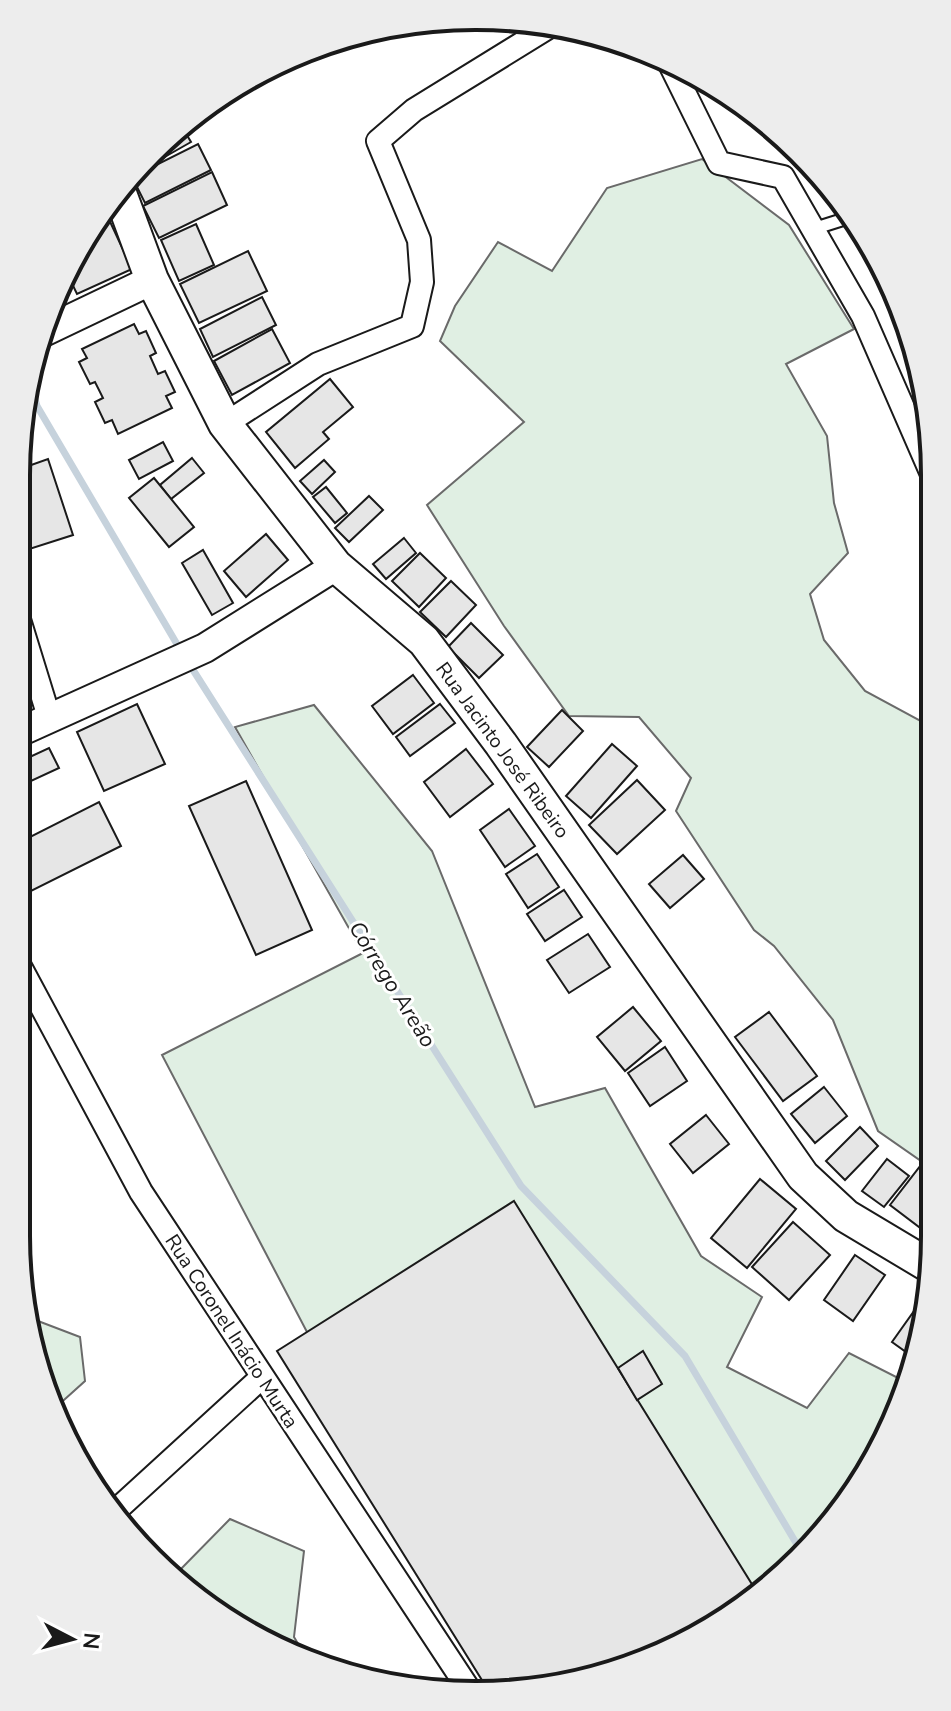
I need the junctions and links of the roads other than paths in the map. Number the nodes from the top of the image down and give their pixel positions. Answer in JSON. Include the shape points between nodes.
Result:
{"nodes":[{"id":1,"x":537,"y":34,"type":"edge"},
{"id":2,"x":677,"y":78,"type":"edge"},
{"id":3,"x":123,"y":202,"type":"edge"},
{"id":4,"x":841,"y":220,"type":"edge"},
{"id":5,"x":812,"y":230,"type":"junction"},
{"id":6,"x":152,"y":280,"type":"junction"},
{"id":7,"x":56,"y":326,"type":"edge"},
{"id":8,"x":917,"y":419,"type":"edge"},
{"id":9,"x":225,"y":424,"type":"junction"},
{"id":10,"x":336,"y":566,"type":"junction"},
{"id":11,"x":30,"y":655,"type":"edge"},
{"id":12,"x":49,"y":717,"type":"junction"},
{"id":13,"x":30,"y":726,"type":"edge"},
{"id":14,"x":30,"y":1006,"type":"edge"},
{"id":15,"x":920,"y":1260,"type":"edge"},
{"id":16,"x":262,"y":1377,"type":"junction"},
{"id":17,"x":121,"y":1506,"type":"edge"},
{"id":18,"x":463,"y":1681,"type":"edge"}],
"edges":[{"from":1,"to":9,"type":"street","via":[[414,110],[378,141],[419,240],[422,282],[412,326],[318,364]]},
{"from":2,"to":5,"type":"street","via":[[719,163],[783,177]]},
{"from":3,"to":6,"type":"main road","name":"Rua Jacinto José Ribeiro"},
{"from":4,"to":5,"type":"lane"},
{"from":5,"to":8,"type":"street"},
{"from":6,"to":7,"type":"street"},
{"from":6,"to":9,"type":"main road","name":"Rua Jacinto José Ribeiro"},
{"from":9,"to":10,"type":"main road","name":"Rua Jacinto José Ribeiro"},
{"from":10,"to":12,"type":"street","via":[[205,648]]},
{"from":10,"to":15,"type":"main road","name":"Rua Jacinto José Ribeiro","via":[[424,641],[803,1176],[846,1216]]},
{"from":11,"to":12,"type":"street"},
{"from":12,"to":13,"type":"street"},
{"from":14,"to":16,"type":"street","name":"Rua Coronel Inácio Murta","via":[[141,1192]]},
{"from":16,"to":17,"type":"street"},
{"from":16,"to":18,"type":"street","name":"Rua Coronel Inácio Murta"}]}
